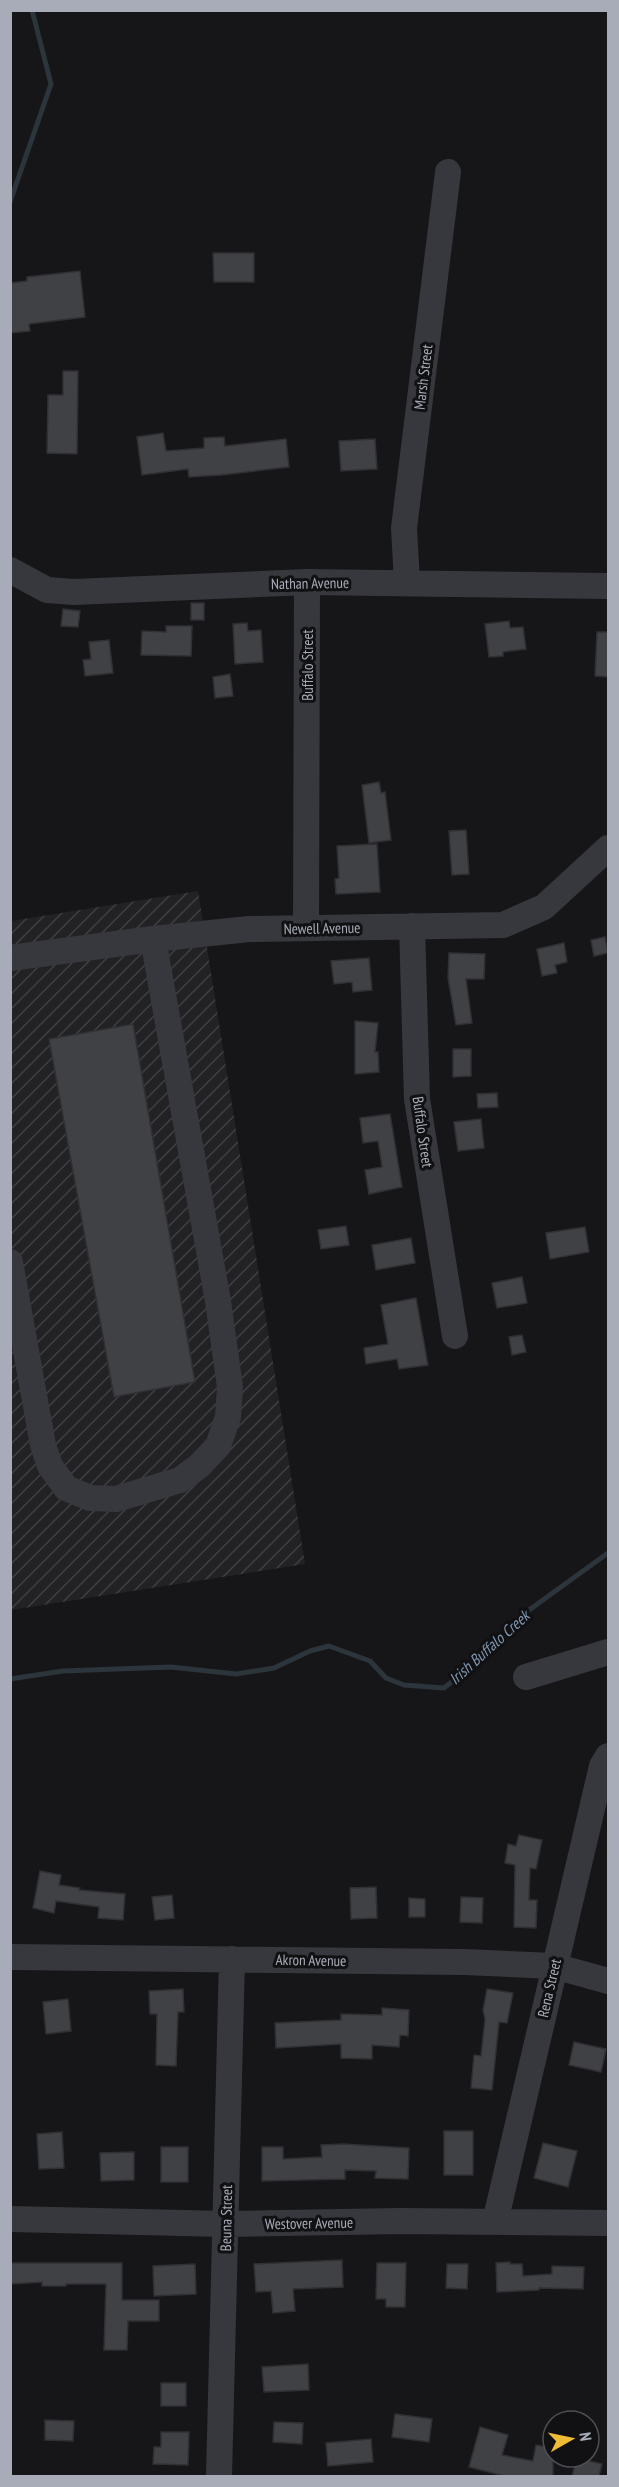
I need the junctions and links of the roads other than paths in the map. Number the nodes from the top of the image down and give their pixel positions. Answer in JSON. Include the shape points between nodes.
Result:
{"nodes":[{"id":1,"x":448,"y":172,"type":"dead end"},
{"id":2,"x":13,"y":572,"type":"edge"},
{"id":3,"x":307,"y":582,"type":"junction"},
{"id":4,"x":407,"y":582,"type":"junction"},
{"id":5,"x":609,"y":585,"type":"edge"},
{"id":6,"x":609,"y":848,"type":"edge"},
{"id":7,"x":412,"y":926,"type":"junction"},
{"id":8,"x":306,"y":928,"type":"junction"},
{"id":9,"x":153,"y":939,"type":"junction"},
{"id":10,"x":10,"y":958,"type":"edge"},
{"id":11,"x":10,"y":1262,"type":"edge"},
{"id":12,"x":455,"y":1336,"type":"dead end"},
{"id":13,"x":609,"y":1652,"type":"edge"},
{"id":14,"x":526,"y":1677,"type":"dead end"},
{"id":15,"x":609,"y":1756,"type":"edge"},
{"id":16,"x":10,"y":1957,"type":"edge"},
{"id":17,"x":232,"y":1959,"type":"junction"},
{"id":18,"x":554,"y":1966,"type":"junction"},
{"id":19,"x":609,"y":1981,"type":"edge"},
{"id":20,"x":10,"y":2219,"type":"edge"},
{"id":21,"x":495,"y":2222,"type":"junction"},
{"id":22,"x":609,"y":2223,"type":"edge"},
{"id":23,"x":226,"y":2224,"type":"junction"},
{"id":24,"x":219,"y":2476,"type":"edge"}],
"edges":[{"from":1,"to":4,"type":"street","name":"Marsh Street","via":[[404,528]]},
{"from":2,"to":3,"type":"street","name":"Nathan Avenue","via":[[47,590],[74,592]]},
{"from":3,"to":4,"type":"street","name":"Nathan Avenue"},
{"from":3,"to":8,"type":"street","name":"Buffalo Street"},
{"from":4,"to":5,"type":"street","name":"Nathan Avenue"},
{"from":6,"to":7,"type":"street","name":"Newell Avenue","via":[[544,907],[503,925]]},
{"from":7,"to":8,"type":"street","name":"Newell Avenue"},
{"from":7,"to":12,"type":"street","name":"Buffalo Street","via":[[417,1099]]},
{"from":8,"to":9,"type":"street","name":"Newell Avenue","via":[[249,929]]},
{"from":9,"to":10,"type":"street","name":"Newell Avenue"},
{"from":9,"to":11,"type":"street","via":[[230,1387],[228,1417],[218,1446],[199,1466],[180,1479],[116,1499],[90,1498],[66,1488],[50,1466],[43,1445]]},
{"from":13,"to":14,"type":"street"},
{"from":15,"to":18,"type":"street","name":"Rena Street","via":[[602,1766]]},
{"from":16,"to":17,"type":"street","name":"Akron Avenue"},
{"from":17,"to":18,"type":"street","name":"Akron Avenue"},
{"from":17,"to":23,"type":"street","name":"Beuna Street"},
{"from":18,"to":19,"type":"street","name":"Akron Avenue"},
{"from":18,"to":21,"type":"street","name":"Rena Street"},
{"from":20,"to":23,"type":"street","name":"Westover Avenue"},
{"from":21,"to":22,"type":"street","name":"Westover Avenue"},
{"from":21,"to":23,"type":"street","name":"Westover Avenue"},
{"from":23,"to":24,"type":"street","name":"Beuna Street"}]}
